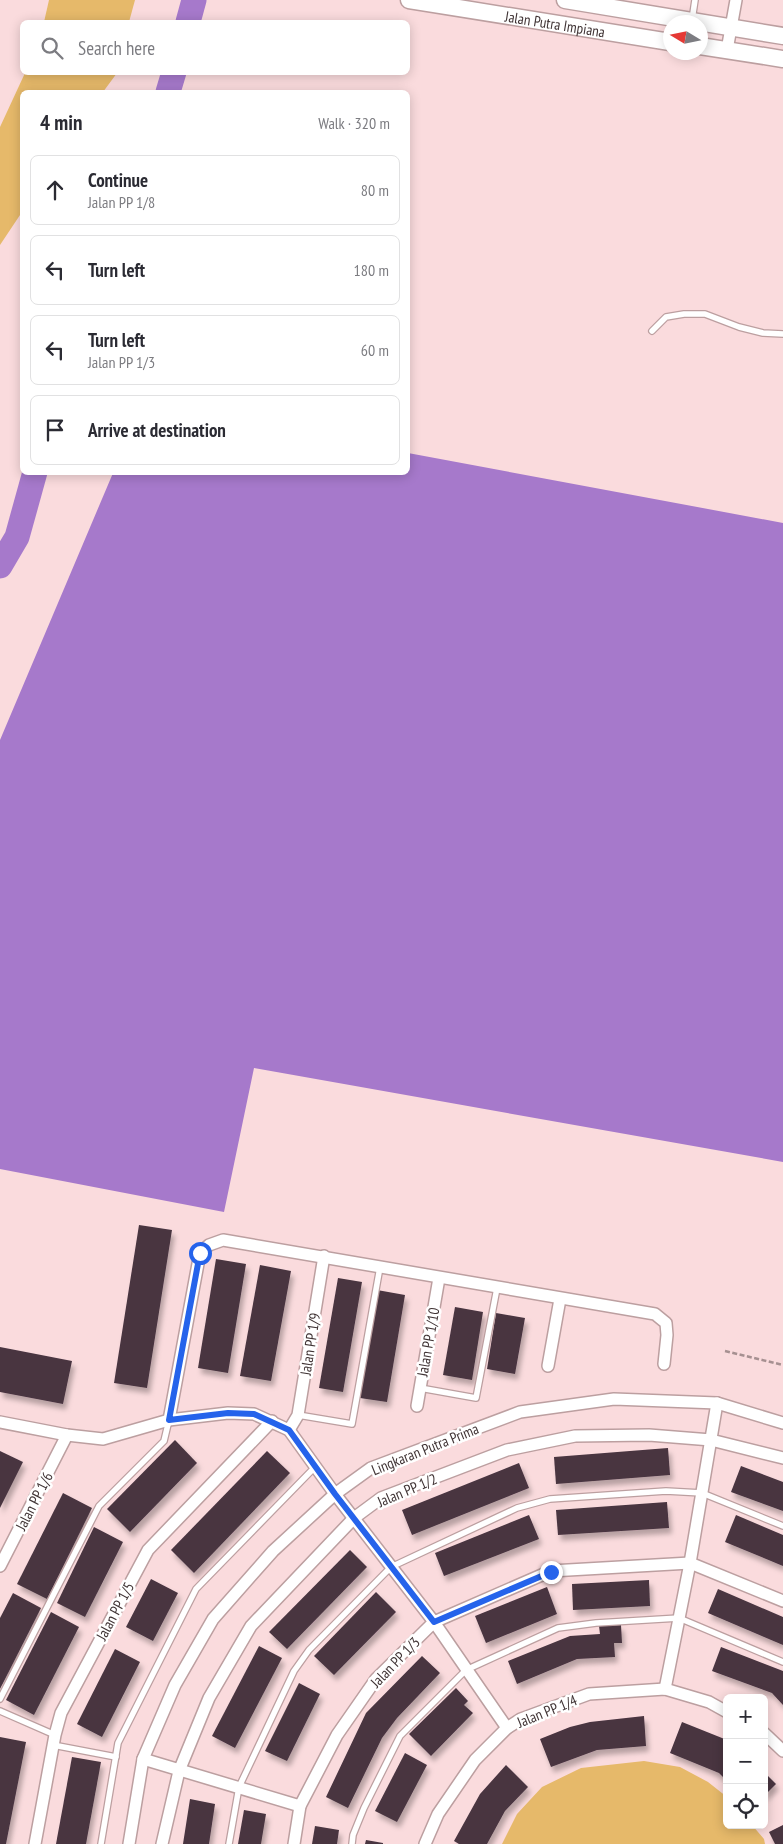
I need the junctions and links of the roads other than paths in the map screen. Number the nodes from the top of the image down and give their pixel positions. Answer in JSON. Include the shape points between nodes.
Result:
{"nodes":[{"id":1,"x":409,"y":0,"type":"edge"},
{"id":2,"x":565,"y":0,"type":"edge"},
{"id":3,"x":695,"y":0,"type":"edge"},
{"id":4,"x":736,"y":0,"type":"edge"},
{"id":5,"x":692,"y":15,"type":"edge"},
{"id":6,"x":663,"y":17,"type":"edge"},
{"id":7,"x":708,"y":24,"type":"edge"},
{"id":8,"x":731,"y":27,"type":"junction"},
{"id":9,"x":783,"y":36,"type":"edge"},
{"id":10,"x":663,"y":41,"type":"edge"},
{"id":11,"x":708,"y":47,"type":"edge"},
{"id":12,"x":728,"y":50,"type":"junction"},
{"id":13,"x":783,"y":59,"type":"edge"},
{"id":14,"x":652,"y":331,"type":"dead end"},
{"id":15,"x":783,"y":334,"type":"edge"},
{"id":16,"x":324,"y":1256,"type":"junction"},
{"id":17,"x":380,"y":1267,"type":"junction"},
{"id":18,"x":440,"y":1278,"type":"junction"},
{"id":19,"x":497,"y":1288,"type":"junction"},
{"id":20,"x":560,"y":1299,"type":"junction"},
{"id":21,"x":664,"y":1364,"type":"dead end"},
{"id":22,"x":548,"y":1366,"type":"dead end"},
{"id":23,"x":420,"y":1388,"type":"junction"},
{"id":24,"x":717,"y":1403,"type":"junction"},
{"id":25,"x":417,"y":1406,"type":"dead end"},
{"id":26,"x":298,"y":1415,"type":"junction"},
{"id":27,"x":169,"y":1420,"type":"junction"},
{"id":28,"x":272,"y":1421,"type":"junction"},
{"id":29,"x":0,"y":1423,"type":"edge"},
{"id":30,"x":783,"y":1423,"type":"edge"},
{"id":31,"x":289,"y":1430,"type":"junction"},
{"id":32,"x":68,"y":1435,"type":"junction"},
{"id":33,"x":711,"y":1440,"type":"junction"},
{"id":34,"x":783,"y":1458,"type":"edge"},
{"id":35,"x":316,"y":1466,"type":"junction"},
{"id":36,"x":702,"y":1493,"type":"junction"},
{"id":37,"x":335,"y":1494,"type":"junction"},
{"id":38,"x":354,"y":1518,"type":"junction"},
{"id":39,"x":783,"y":1526,"type":"edge"},
{"id":40,"x":690,"y":1563,"type":"junction"},
{"id":41,"x":0,"y":1566,"type":"edge"},
{"id":42,"x":391,"y":1567,"type":"junction"},
{"id":43,"x":783,"y":1600,"type":"edge"},
{"id":44,"x":679,"y":1618,"type":"junction"},
{"id":45,"x":434,"y":1622,"type":"junction"},
{"id":46,"x":783,"y":1662,"type":"edge"},
{"id":47,"x":466,"y":1670,"type":"junction"},
{"id":48,"x":665,"y":1689,"type":"junction"},
{"id":49,"x":0,"y":1699,"type":"edge"},
{"id":50,"x":723,"y":1710,"type":"edge"},
{"id":51,"x":0,"y":1711,"type":"edge"},
{"id":52,"x":507,"y":1728,"type":"junction"},
{"id":53,"x":768,"y":1737,"type":"edge"},
{"id":54,"x":54,"y":1740,"type":"junction"},
{"id":55,"x":783,"y":1751,"type":"edge"},
{"id":56,"x":116,"y":1757,"type":"junction"},
{"id":57,"x":142,"y":1759,"type":"junction"},
{"id":58,"x":179,"y":1772,"type":"junction"},
{"id":59,"x":239,"y":1787,"type":"junction"},
{"id":60,"x":300,"y":1806,"type":"junction"},
{"id":61,"x":34,"y":1844,"type":"edge"},
{"id":62,"x":100,"y":1844,"type":"edge"},
{"id":63,"x":129,"y":1844,"type":"edge"},
{"id":64,"x":162,"y":1844,"type":"edge"},
{"id":65,"x":228,"y":1844,"type":"edge"},
{"id":66,"x":294,"y":1844,"type":"edge"},
{"id":67,"x":352,"y":1844,"type":"edge"},
{"id":68,"x":425,"y":1844,"type":"edge"}],
"edges":[{"from":1,"to":10,"type":"street","name":"Jalan Putra Impiana"},
{"from":2,"to":6,"type":"street","name":"Jalan Putra Impiana"},
{"from":3,"to":5,"type":"lane"},
{"from":4,"to":8,"type":"street"},
{"from":7,"to":8,"type":"street","name":"Jalan Putra Impiana"},
{"from":8,"to":9,"type":"street","name":"Jalan Putra Impiana"},
{"from":8,"to":12,"type":"street"},
{"from":11,"to":12,"type":"street"},
{"from":12,"to":13,"type":"street"},
{"from":14,"to":15,"type":"lane","via":[[666,318],[704,314],[763,333]]},
{"from":16,"to":17,"type":"street"},
{"from":16,"to":26,"type":"street","name":"Jalan PP 1/9"},
{"from":16,"to":27,"type":"street","via":[[223,1240],[209,1245],[200,1253]]},
{"from":17,"to":18,"type":"street"},
{"from":17,"to":26,"type":"lane","via":[[352,1424]]},
{"from":18,"to":19,"type":"street"},
{"from":18,"to":23,"type":"street","name":"Jalan PP 1/10"},
{"from":19,"to":20,"type":"street"},
{"from":19,"to":23,"type":"lane","via":[[476,1398]]},
{"from":20,"to":21,"type":"street","via":[[654,1314],[666,1323],[668,1335]]},
{"from":20,"to":22,"type":"street"},
{"from":23,"to":25,"type":"street","name":"Jalan PP 1/10"},
{"from":24,"to":30,"type":"street","name":"Lingkaran Putra Prima"},
{"from":24,"to":33,"type":"street"},
{"from":24,"to":37,"type":"street","name":"Lingkaran Putra Prima","via":[[614,1399],[520,1412],[371,1468]]},
{"from":26,"to":31,"type":"street","name":"Jalan PP 1/9"},
{"from":27,"to":28,"type":"street","via":[[228,1413],[254,1414]]},
{"from":27,"to":32,"type":"street","via":[[103,1439]]},
{"from":27,"to":49,"type":"lane","via":[[164,1441],[100,1506]]},
{"from":28,"to":31,"type":"street"},
{"from":28,"to":54,"type":"street","name":"Jalan PP 1/5","via":[[148,1550],[61,1713]]},
{"from":29,"to":32,"type":"street"},
{"from":31,"to":35,"type":"street"},
{"from":32,"to":41,"type":"street","name":"Jalan PP 1/6"},
{"from":33,"to":34,"type":"street","name":"Jalan PP 1/2"},
{"from":33,"to":36,"type":"street"},
{"from":33,"to":38,"type":"street","name":"Jalan PP 1/2","via":[[648,1435],[575,1436],[507,1450],[381,1498]]},
{"from":35,"to":37,"type":"street"},
{"from":35,"to":56,"type":"lane","via":[[196,1589],[118,1743]]},
{"from":36,"to":39,"type":"lane"},
{"from":36,"to":40,"type":"street"},
{"from":36,"to":42,"type":"lane","via":[[666,1491],[550,1499],[518,1508]]},
{"from":37,"to":38,"type":"street"},
{"from":37,"to":57,"type":"street","name":"Lingkaran Putra Prima","via":[[273,1551],[213,1619],[175,1685]]},
{"from":38,"to":42,"type":"street"},
{"from":38,"to":58,"type":"street","name":"Jalan PP 1/2","via":[[251,1626],[209,1698]]},
{"from":40,"to":43,"type":"street","name":"Jalan PP 1/3"},
{"from":40,"to":44,"type":"street"},
{"from":40,"to":45,"type":"street","name":"Jalan PP 1/3","via":[[551,1572]]},
{"from":42,"to":45,"type":"street"},
{"from":42,"to":59,"type":"lane","via":[[308,1650],[294,1671]]},
{"from":44,"to":46,"type":"lane"},
{"from":44,"to":47,"type":"lane","via":[[596,1622],[558,1628]]},
{"from":44,"to":48,"type":"street"},
{"from":45,"to":47,"type":"street"},
{"from":45,"to":60,"type":"street","name":"Jalan PP 1/3","via":[[376,1679],[337,1734]]},
{"from":47,"to":52,"type":"street"},
{"from":47,"to":67,"type":"lane","via":[[400,1736],[364,1808]]},
{"from":48,"to":50,"type":"street","name":"Jalan PP 1/4","via":[[709,1702]]},
{"from":48,"to":52,"type":"street","name":"Jalan PP 1/4","via":[[589,1694],[521,1718]]},
{"from":51,"to":54,"type":"lane"},
{"from":52,"to":68,"type":"street","name":"Jalan PP 1/4","via":[[475,1760],[438,1814]]},
{"from":53,"to":55,"type":"street"},
{"from":54,"to":56,"type":"lane"},
{"from":54,"to":61,"type":"street","name":"Jalan PP 1/5"},
{"from":56,"to":62,"type":"lane"},
{"from":57,"to":58,"type":"street"},
{"from":57,"to":63,"type":"street","name":"Lingkaran Putra Prima"},
{"from":58,"to":59,"type":"street"},
{"from":58,"to":64,"type":"street","name":"Jalan PP 1/2"},
{"from":59,"to":60,"type":"street"},
{"from":59,"to":65,"type":"lane"},
{"from":60,"to":66,"type":"street","name":"Jalan PP 1/3"}]}
